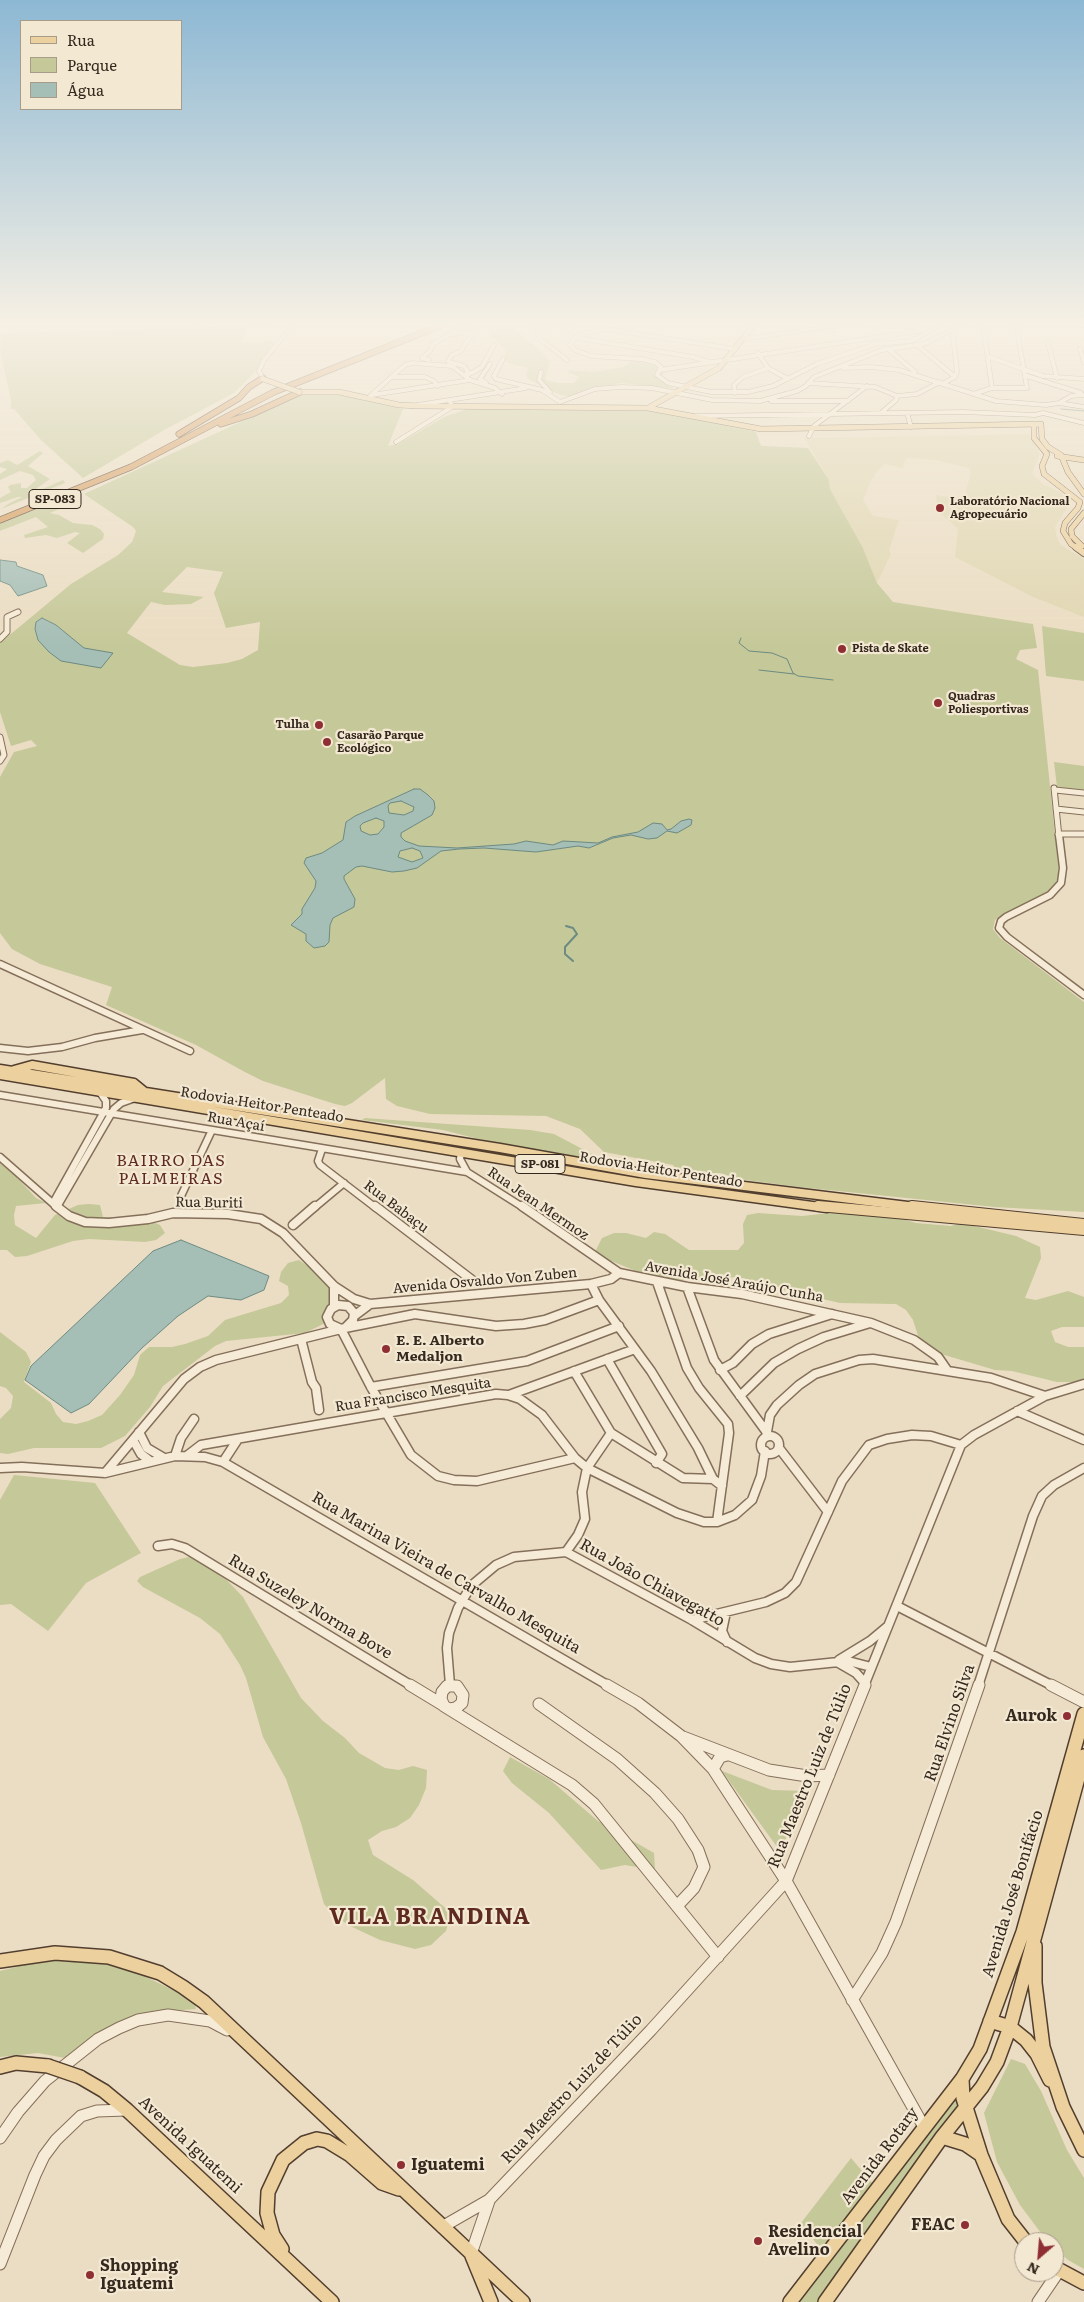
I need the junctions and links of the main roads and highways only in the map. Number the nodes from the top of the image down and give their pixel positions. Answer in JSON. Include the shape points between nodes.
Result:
{"nodes":[{"id":1,"x":182,"y":432,"type":"edge"},
{"id":2,"x":185,"y":432,"type":"edge"},
{"id":3,"x":194,"y":432,"type":"edge"},
{"id":4,"x":202,"y":432,"type":"edge"},
{"id":5,"x":1034,"y":432,"type":"edge"},
{"id":6,"x":1042,"y":432,"type":"edge"},
{"id":7,"x":168,"y":441,"type":"junction"},
{"id":8,"x":1061,"y":456,"type":"junction"},
{"id":9,"x":1046,"y":459,"type":"junction"},
{"id":10,"x":139,"y":460,"type":"junction"},
{"id":11,"x":1084,"y":460,"type":"edge"},
{"id":12,"x":107,"y":475,"type":"junction"},
{"id":13,"x":1070,"y":493,"type":"junction"},
{"id":14,"x":1084,"y":493,"type":"edge"},
{"id":15,"x":1084,"y":513,"type":"edge"},
{"id":16,"x":0,"y":514,"type":"edge"},
{"id":17,"x":0,"y":520,"type":"edge"},
{"id":18,"x":1084,"y":548,"type":"edge"},
{"id":19,"x":1084,"y":553,"type":"edge"},
{"id":20,"x":0,"y":1068,"type":"edge"},
{"id":21,"x":0,"y":1075,"type":"edge"},
{"id":22,"x":1081,"y":1223,"type":"edge"},
{"id":23,"x":1084,"y":1230,"type":"edge"},
{"id":24,"x":1084,"y":1714,"type":"edge"},
{"id":25,"x":1084,"y":1756,"type":"edge"},
{"id":26,"x":1035,"y":1931,"type":"junction"},
{"id":27,"x":0,"y":1961,"type":"edge"},
{"id":28,"x":990,"y":2021,"type":"junction"},
{"id":29,"x":1010,"y":2027,"type":"junction"},
{"id":30,"x":0,"y":2067,"type":"edge"},
{"id":31,"x":962,"y":2079,"type":"junction"},
{"id":32,"x":1063,"y":2107,"type":"junction"},
{"id":33,"x":966,"y":2108,"type":"junction"},
{"id":34,"x":942,"y":2137,"type":"junction"},
{"id":35,"x":1084,"y":2150,"type":"edge"},
{"id":36,"x":981,"y":2155,"type":"junction"},
{"id":37,"x":402,"y":2190,"type":"junction"},
{"id":38,"x":1018,"y":2232,"type":"edge"},
{"id":39,"x":471,"y":2254,"type":"junction"},
{"id":40,"x":293,"y":2264,"type":"junction"},
{"id":41,"x":1064,"y":2273,"type":"edge"},
{"id":42,"x":1084,"y":2283,"type":"edge"},
{"id":43,"x":521,"y":2300,"type":"edge"},
{"id":44,"x":332,"y":2302,"type":"edge"},
{"id":45,"x":491,"y":2302,"type":"edge"},
{"id":46,"x":790,"y":2302,"type":"edge"},
{"id":47,"x":825,"y":2302,"type":"edge"}],
"edges":[{"from":1,"to":7,"type":"highway"},
{"from":2,"to":7,"type":"highway","number":"SP-083"},
{"from":3,"to":10,"type":"highway","number":"SP-083"},
{"from":4,"to":10,"type":"highway"},
{"from":5,"to":9,"type":"main road","via":[[1034,438],[1046,452]]},
{"from":6,"to":8,"type":"main road","via":[[1048,447]]},
{"from":7,"to":10,"type":"highway","number":"SP-083"},
{"from":8,"to":9,"type":"main road"},
{"from":8,"to":11,"type":"main road"},
{"from":8,"to":14,"type":"main road","via":[[1068,472]]},
{"from":9,"to":13,"type":"main road","via":[[1042,466],[1046,477]]},
{"from":10,"to":12,"type":"highway","number":"SP-083"},
{"from":12,"to":16,"type":"highway","number":"SP-083"},
{"from":12,"to":17,"type":"highway","number":"SP-083"},
{"from":13,"to":14,"type":"main road"},
{"from":13,"to":19,"type":"main road","via":[[1080,505],[1064,526],[1063,534]]},
{"from":15,"to":18,"type":"main road","via":[[1072,526],[1071,534]]},
{"from":20,"to":22,"type":"main road","name":"Rodovia Heitor Penteado","number":"SP-081","via":[[646,1174],[838,1199]]},
{"from":21,"to":23,"type":"main road","name":"Rodovia Heitor Penteado","number":"SP-081","via":[[636,1182],[772,1200]]},
{"from":24,"to":28,"type":"main road","name":"Avenida José Bonifácio","via":[[1023,1932]]},
{"from":25,"to":26,"type":"main road","name":"Avenida José Bonifácio"},
{"from":26,"to":29,"type":"main road","name":"Avenida José Bonifácio"},
{"from":26,"to":32,"type":"main road","name":"Avenida José Bonifácio","via":[[1035,1983],[1044,2047]]},
{"from":27,"to":37,"type":"main road","via":[[65,1953],[109,1957],[160,1973],[204,2002]]},
{"from":28,"to":29,"type":"main road"},
{"from":28,"to":31,"type":"main road","name":"Avenida José Bonifácio","via":[[980,2049]]},
{"from":29,"to":32,"type":"main road","via":[[1037,2054]]},
{"from":29,"to":33,"type":"main road","name":"Avenida José Bonifácio","via":[[997,2062]]},
{"from":30,"to":40,"type":"main road","name":"Avenida Iguatemi","bridge":true,"via":[[16,2063],[48,2066],[80,2077],[104,2091]]},
{"from":31,"to":33,"type":"main road"},
{"from":31,"to":46,"type":"main road","name":"Avenida Rotary"},
{"from":32,"to":35,"type":"main road","name":"Avenida José Bonifácio"},
{"from":33,"to":34,"type":"main road","name":"Avenida José Bonifácio"},
{"from":33,"to":36,"type":"main road"},
{"from":34,"to":36,"type":"main road","via":[[965,2144]]},
{"from":34,"to":47,"type":"main road"},
{"from":36,"to":38,"type":"main road","via":[[1008,2219]]},
{"from":37,"to":39,"type":"main road"},
{"from":37,"to":40,"type":"main road","via":[[382,2183],[350,2155],[327,2141],[316,2139],[295,2148],[275,2174],[268,2192],[267,2213],[272,2235]]},
{"from":39,"to":43,"type":"main road"},
{"from":39,"to":45,"type":"main road"},
{"from":40,"to":44,"type":"main road","name":"Avenida Iguatemi"},
{"from":41,"to":42,"type":"main road"}]}
